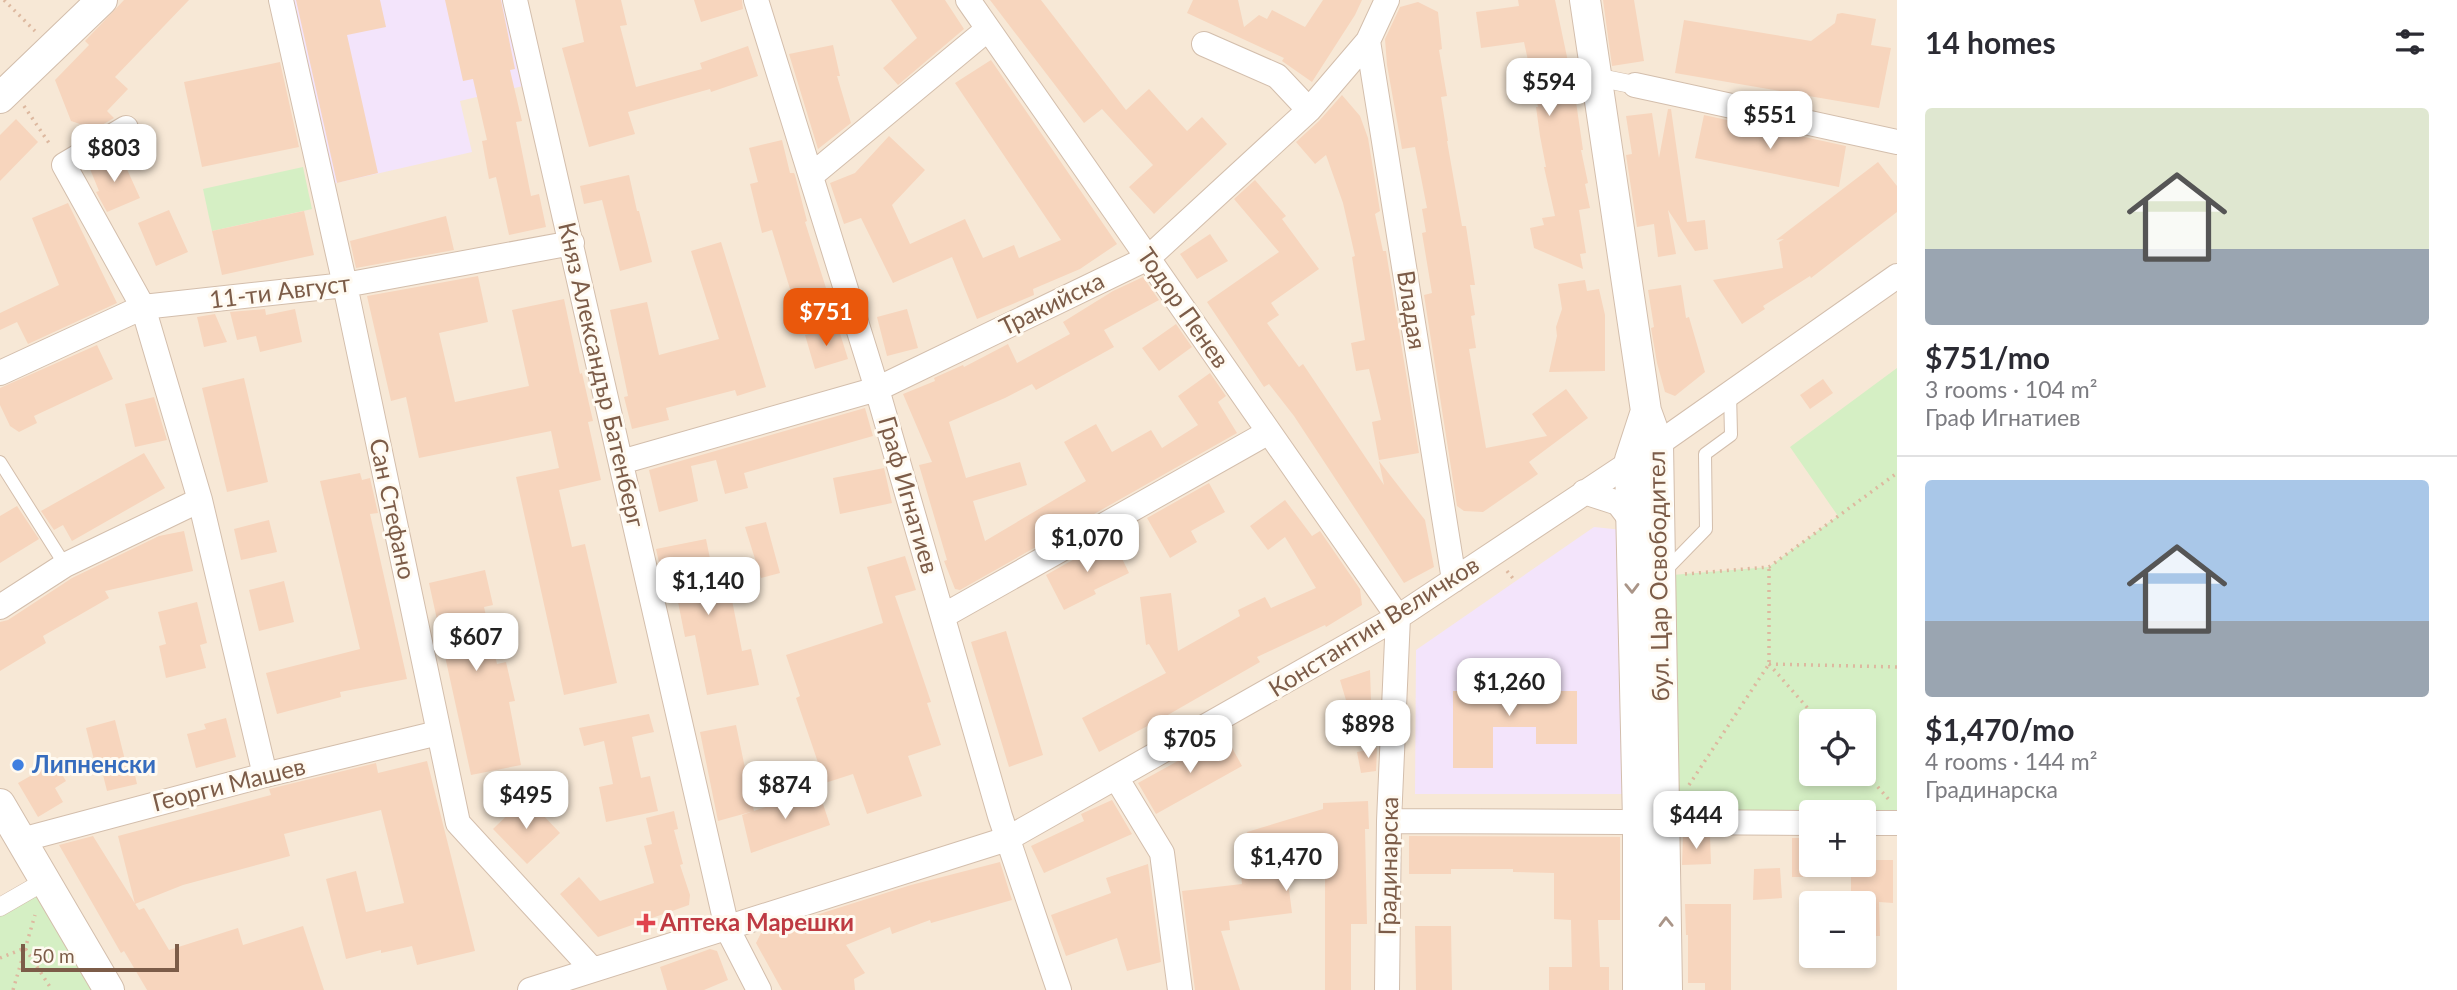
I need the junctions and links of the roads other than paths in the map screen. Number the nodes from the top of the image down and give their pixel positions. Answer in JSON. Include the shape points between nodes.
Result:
{"nodes":[{"id":1,"x":102,"y":0,"type":"edge"},
{"id":2,"x":515,"y":0,"type":"edge"},
{"id":3,"x":756,"y":0,"type":"edge"},
{"id":4,"x":968,"y":0,"type":"edge"},
{"id":5,"x":1387,"y":0,"type":"edge"},
{"id":6,"x":1585,"y":0,"type":"edge"},
{"id":7,"x":285,"y":3,"type":"edge"},
{"id":8,"x":988,"y":29,"type":"junction"},
{"id":9,"x":1368,"y":41,"type":"junction"},
{"id":10,"x":1204,"y":44,"type":"dead end"},
{"id":11,"x":1596,"y":77,"type":"junction"},
{"id":12,"x":1635,"y":85,"type":"joint"},
{"id":13,"x":6,"y":92,"type":"edge"},
{"id":14,"x":1309,"y":110,"type":"junction"},
{"id":15,"x":126,"y":128,"type":"dead end"},
{"id":16,"x":1897,"y":142,"type":"edge"},
{"id":17,"x":811,"y":175,"type":"junction"},
{"id":18,"x":572,"y":243,"type":"junction"},
{"id":19,"x":1148,"y":258,"type":"junction"},
{"id":20,"x":1897,"y":276,"type":"edge"},
{"id":21,"x":345,"y":285,"type":"junction"},
{"id":22,"x":143,"y":307,"type":"junction"},
{"id":23,"x":0,"y":373,"type":"edge"},
{"id":24,"x":877,"y":389,"type":"junction"},
{"id":25,"x":1730,"y":392,"type":"junction"},
{"id":26,"x":1646,"y":411,"type":"junction"},
{"id":27,"x":1269,"y":432,"type":"junction"},
{"id":28,"x":1658,"y":444,"type":"junction"},
{"id":29,"x":1630,"y":460,"type":"junction"},
{"id":30,"x":0,"y":462,"type":"edge"},
{"id":31,"x":621,"y":462,"type":"junction"},
{"id":32,"x":1584,"y":492,"type":"junction"},
{"id":33,"x":200,"y":500,"type":"junction"},
{"id":34,"x":1631,"y":520,"type":"junction"},
{"id":35,"x":65,"y":565,"type":"junction"},
{"id":36,"x":1660,"y":576,"type":"junction"},
{"id":37,"x":1454,"y":580,"type":"junction"},
{"id":38,"x":0,"y":607,"type":"edge"},
{"id":39,"x":943,"y":616,"type":"junction"},
{"id":40,"x":1398,"y":617,"type":"junction"},
{"id":41,"x":438,"y":733,"type":"junction"},
{"id":42,"x":265,"y":775,"type":"junction"},
{"id":43,"x":1117,"y":779,"type":"junction"},
{"id":44,"x":0,"y":804,"type":"edge"},
{"id":45,"x":1389,"y":821,"type":"junction"},
{"id":46,"x":1641,"y":822,"type":"junction"},
{"id":47,"x":1799,"y":823,"type":"edge"},
{"id":48,"x":1876,"y":823,"type":"edge"},
{"id":49,"x":1897,"y":823,"type":"edge"},
{"id":50,"x":1007,"y":839,"type":"junction"},
{"id":51,"x":21,"y":840,"type":"junction"},
{"id":52,"x":45,"y":881,"type":"junction"},
{"id":53,"x":0,"y":907,"type":"edge"},
{"id":54,"x":727,"y":928,"type":"junction"},
{"id":55,"x":593,"y":970,"type":"junction"},
{"id":56,"x":109,"y":990,"type":"edge"},
{"id":57,"x":530,"y":990,"type":"edge"},
{"id":58,"x":759,"y":990,"type":"edge"},
{"id":59,"x":1059,"y":990,"type":"edge"},
{"id":60,"x":1180,"y":990,"type":"edge"},
{"id":61,"x":1387,"y":990,"type":"edge"},
{"id":62,"x":1638,"y":990,"type":"edge"},
{"id":63,"x":1667,"y":990,"type":"edge"}],
"edges":[{"from":1,"to":13,"type":"street"},
{"from":2,"to":18,"type":"street","name":"Княз Александър Батенберг"},
{"from":3,"to":17,"type":"street","name":"Граф Игнатиев"},
{"from":4,"to":8,"type":"street","name":"Тодор Пенев"},
{"from":5,"to":9,"type":"street","name":"Тракийска"},
{"from":6,"to":11,"type":"street","name":"бул. Цар Освободител"},
{"from":7,"to":21,"type":"street","name":"Сан Стефано"},
{"from":8,"to":17,"type":"street"},
{"from":8,"to":19,"type":"street","name":"Тодор Пенев"},
{"from":9,"to":14,"type":"street","name":"Тракийска"},
{"from":9,"to":37,"type":"street","name":"Владая"},
{"from":10,"to":14,"type":"street","via":[[1278,76]]},
{"from":11,"to":12,"type":"street"},
{"from":11,"to":26,"type":"street","name":"бул. Цар Освободител"},
{"from":12,"to":16,"type":"street"},
{"from":14,"to":19,"type":"street","name":"Тракийска"},
{"from":15,"to":22,"type":"street","via":[[64,165]]},
{"from":17,"to":24,"type":"street","name":"Граф Игнатиев"},
{"from":18,"to":21,"type":"street","name":"11-ти Август"},
{"from":18,"to":31,"type":"street","name":"Княз Александър Батенберг"},
{"from":19,"to":24,"type":"street","name":"Тракийска"},
{"from":19,"to":27,"type":"street","name":"Тодор Пенев"},
{"from":20,"to":25,"type":"street","name":"Константин Величков"},
{"from":21,"to":22,"type":"street","name":"11-ти Август"},
{"from":21,"to":41,"type":"street","name":"Сан Стефано"},
{"from":22,"to":23,"type":"street","name":"11-ти Август"},
{"from":22,"to":33,"type":"street"},
{"from":24,"to":31,"type":"street","name":"Тракийска"},
{"from":24,"to":39,"type":"street","name":"Граф Игнатиев"},
{"from":25,"to":28,"type":"street","name":"Константин Величков"},
{"from":25,"to":36,"type":"lane","via":[[1731,435],[1704,454],[1706,529]]},
{"from":26,"to":28,"type":"street","name":"бул. Цар Освободител"},
{"from":26,"to":29,"type":"street","name":"бул. Цар Освободител"},
{"from":27,"to":39,"type":"street"},
{"from":27,"to":40,"type":"street","name":"Тодор Пенев"},
{"from":28,"to":29,"type":"street","name":"Константин Величков"},
{"from":28,"to":36,"type":"street","name":"бул. Цар Освободител"},
{"from":29,"to":32,"type":"street","name":"Константин Величков"},
{"from":29,"to":34,"type":"street","name":"бул. Цар Освободител"},
{"from":30,"to":35,"type":"lane"},
{"from":31,"to":54,"type":"street","name":"Княз Александър Батенберг"},
{"from":32,"to":34,"type":"street","via":[[1618,503]]},
{"from":32,"to":37,"type":"street","name":"Константин Величков"},
{"from":33,"to":35,"type":"street"},
{"from":33,"to":42,"type":"street"},
{"from":34,"to":46,"type":"street","name":"бул. Цар Освободител","one_way":true},
{"from":35,"to":38,"type":"street"},
{"from":36,"to":46,"type":"street","name":"бул. Цар Освободител"},
{"from":37,"to":40,"type":"street","name":"Константин Величков"},
{"from":39,"to":50,"type":"street","name":"Граф Игнатиев"},
{"from":40,"to":43,"type":"street","name":"Константин Величков"},
{"from":40,"to":45,"type":"street","name":"Градинарска"},
{"from":41,"to":42,"type":"street","name":"Георги Машев"},
{"from":41,"to":55,"type":"street","name":"Сан Стефано","via":[[458,823]]},
{"from":42,"to":51,"type":"street","name":"Георги Машев"},
{"from":43,"to":50,"type":"street","name":"Константин Величков"},
{"from":43,"to":60,"type":"street","via":[[1162,853]]},
{"from":44,"to":51,"type":"street"},
{"from":45,"to":46,"type":"street"},
{"from":45,"to":61,"type":"street","name":"Градинарска"},
{"from":46,"to":47,"type":"street"},
{"from":46,"to":62,"type":"street","name":"бул. Цар Освободител"},
{"from":63,"to":46,"type":"street","name":"бул. Цар Освободител","one_way":true},
{"from":48,"to":49,"type":"street"},
{"from":50,"to":54,"type":"street","name":"Константин Величков"},
{"from":50,"to":59,"type":"street","name":"Граф Игнатиев"},
{"from":51,"to":52,"type":"street"},
{"from":52,"to":53,"type":"street"},
{"from":52,"to":56,"type":"street"},
{"from":54,"to":55,"type":"street","name":"Константин Величков"},
{"from":54,"to":58,"type":"street","name":"Княз Александър Батенберг"},
{"from":55,"to":57,"type":"street","name":"Константин Величков"}]}
